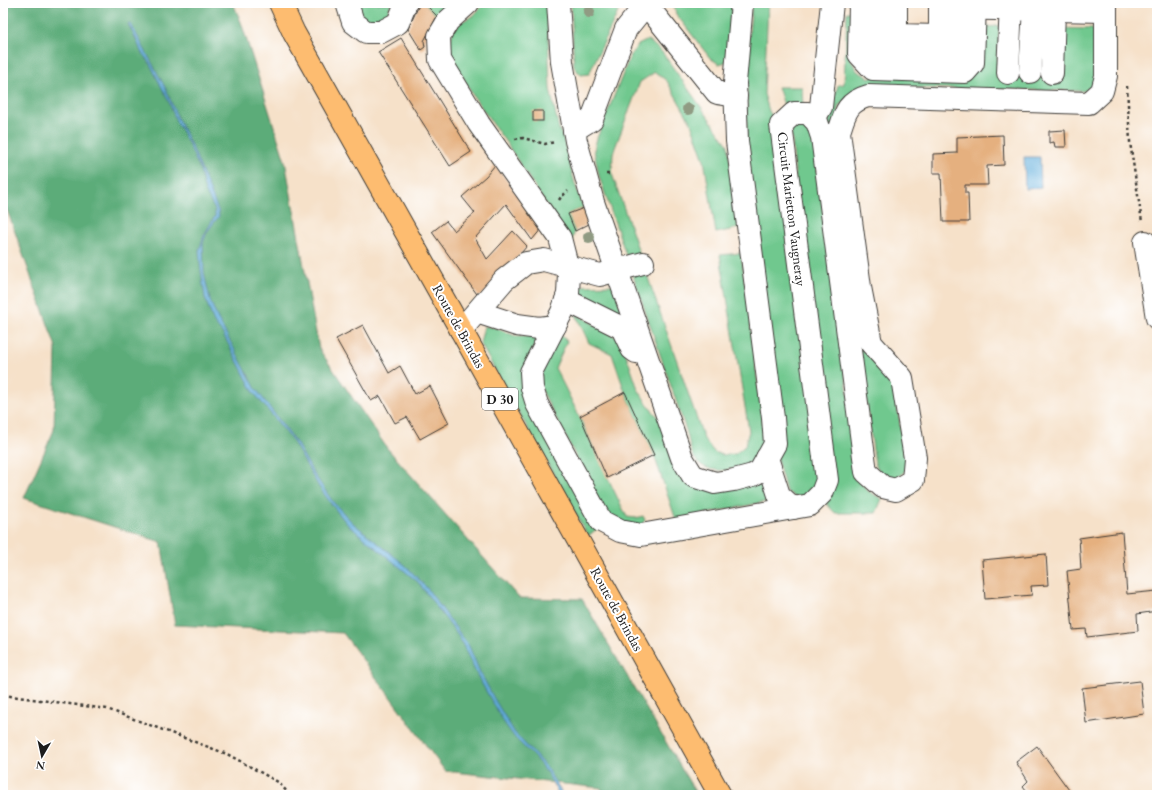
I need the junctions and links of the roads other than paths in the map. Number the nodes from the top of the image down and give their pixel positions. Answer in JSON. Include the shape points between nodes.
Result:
{"nodes":[{"id":1,"x":280,"y":3,"type":"edge"},
{"id":2,"x":347,"y":3,"type":"edge"},
{"id":3,"x":406,"y":3,"type":"edge"},
{"id":4,"x":468,"y":3,"type":"edge"},
{"id":5,"x":558,"y":3,"type":"edge"},
{"id":6,"x":646,"y":3,"type":"edge"},
{"id":7,"x":742,"y":3,"type":"edge"},
{"id":8,"x":832,"y":3,"type":"edge"},
{"id":9,"x":860,"y":3,"type":"edge"},
{"id":10,"x":880,"y":3,"type":"edge"},
{"id":11,"x":896,"y":3,"type":"edge"},
{"id":12,"x":957,"y":5,"type":"edge"},
{"id":13,"x":1011,"y":6,"type":"edge"},
{"id":14,"x":1050,"y":7,"type":"edge"},
{"id":15,"x":1106,"y":7,"type":"edge"},
{"id":16,"x":1030,"y":72,"type":"dead end"},
{"id":17,"x":1008,"y":73,"type":"dead end"},
{"id":18,"x":1052,"y":73,"type":"dead end"},
{"id":19,"x":736,"y":96,"type":"junction"},
{"id":20,"x":814,"y":119,"type":"junction"},
{"id":21,"x":574,"y":130,"type":"junction"},
{"id":22,"x":1145,"y":242,"type":"road end"},
{"id":23,"x":643,"y":263,"type":"dead end"},
{"id":24,"x":567,"y":266,"type":"junction"},
{"id":25,"x":617,"y":270,"type":"junction"},
{"id":26,"x":566,"y":300,"type":"junction"},
{"id":27,"x":477,"y":312,"type":"junction"},
{"id":28,"x":1157,"y":318,"type":"edge"},
{"id":29,"x":555,"y":326,"type":"junction"},
{"id":30,"x":461,"y":330,"type":"junction"},
{"id":31,"x":650,"y":367,"type":"junction"},
{"id":32,"x":767,"y":458,"type":"junction"},
{"id":33,"x":793,"y":508,"type":"junction"},
{"id":34,"x":720,"y":795,"type":"edge"}],
"edges":[{"from":1,"to":30,"type":"main road","name":"Route de Brindas","number":"D 30","via":[[294,33]]},
{"from":2,"to":3,"type":"street","via":[[353,22],[366,32],[381,32],[398,23]]},
{"from":4,"to":24,"type":"street","name":"Circuit Marietton Vaugneray","via":[[448,21],[438,36],[440,60],[479,124],[560,238]]},
{"from":5,"to":21,"type":"street","via":[[562,62]]},
{"from":6,"to":19,"type":"street","via":[[717,93]]},
{"from":6,"to":21,"type":"street","via":[[626,29],[592,119]]},
{"from":7,"to":19,"type":"street"},
{"from":8,"to":20,"type":"street","via":[[821,107]]},
{"from":9,"to":12,"type":"street","via":[[859,54],[873,69],[965,72],[973,63]]},
{"from":10,"to":12,"type":"street","via":[[879,50],[955,52]]},
{"from":11,"to":12,"type":"street","via":[[896,35],[940,36]]},
{"from":12,"to":13,"type":"street"},
{"from":13,"to":14,"type":"street"},
{"from":13,"to":17,"type":"street"},
{"from":14,"to":15,"type":"street"},
{"from":14,"to":16,"type":"street"},
{"from":14,"to":18,"type":"street"},
{"from":15,"to":20,"type":"street","via":[[1106,76],[1102,91],[1089,103],[868,96],[857,99],[845,113],[839,132],[860,287],[871,343],[902,378],[914,458],[913,480],[896,490],[883,488],[866,472],[822,137]]},
{"from":19,"to":32,"type":"street","via":[[737,141],[774,418],[775,444]]},
{"from":20,"to":33,"type":"street","name":"Circuit Marietton Vaugneray","via":[[808,113],[794,113],[780,125],[827,480],[822,493],[810,505]]},
{"from":21,"to":25,"type":"street","via":[[593,202]]},
{"from":22,"to":28,"type":"street"},
{"from":23,"to":25,"type":"street"},
{"from":24,"to":25,"type":"street","via":[[600,275]]},
{"from":24,"to":26,"type":"street","name":"Circuit Marietton Vaugneray"},
{"from":24,"to":27,"type":"street","via":[[544,260],[526,264],[504,280]]},
{"from":25,"to":31,"type":"street"},
{"from":26,"to":29,"type":"street","name":"Circuit Marietton Vaugneray"},
{"from":26,"to":31,"type":"street","via":[[622,328],[632,349]]},
{"from":27,"to":29,"type":"street","via":[[517,325],[539,328]]},
{"from":27,"to":30,"type":"street"},
{"from":29,"to":33,"type":"street","name":"Circuit Marietton Vaugneray","via":[[531,372],[532,388],[537,404],[601,521],[620,531],[641,535]]},
{"from":30,"to":34,"type":"main road","name":"Route de Brindas","number":"D 30"},
{"from":31,"to":32,"type":"street","via":[[682,458],[692,476],[715,483],[734,480],[753,475],[760,470]]},
{"from":32,"to":33,"type":"street","via":[[779,495]]}]}
